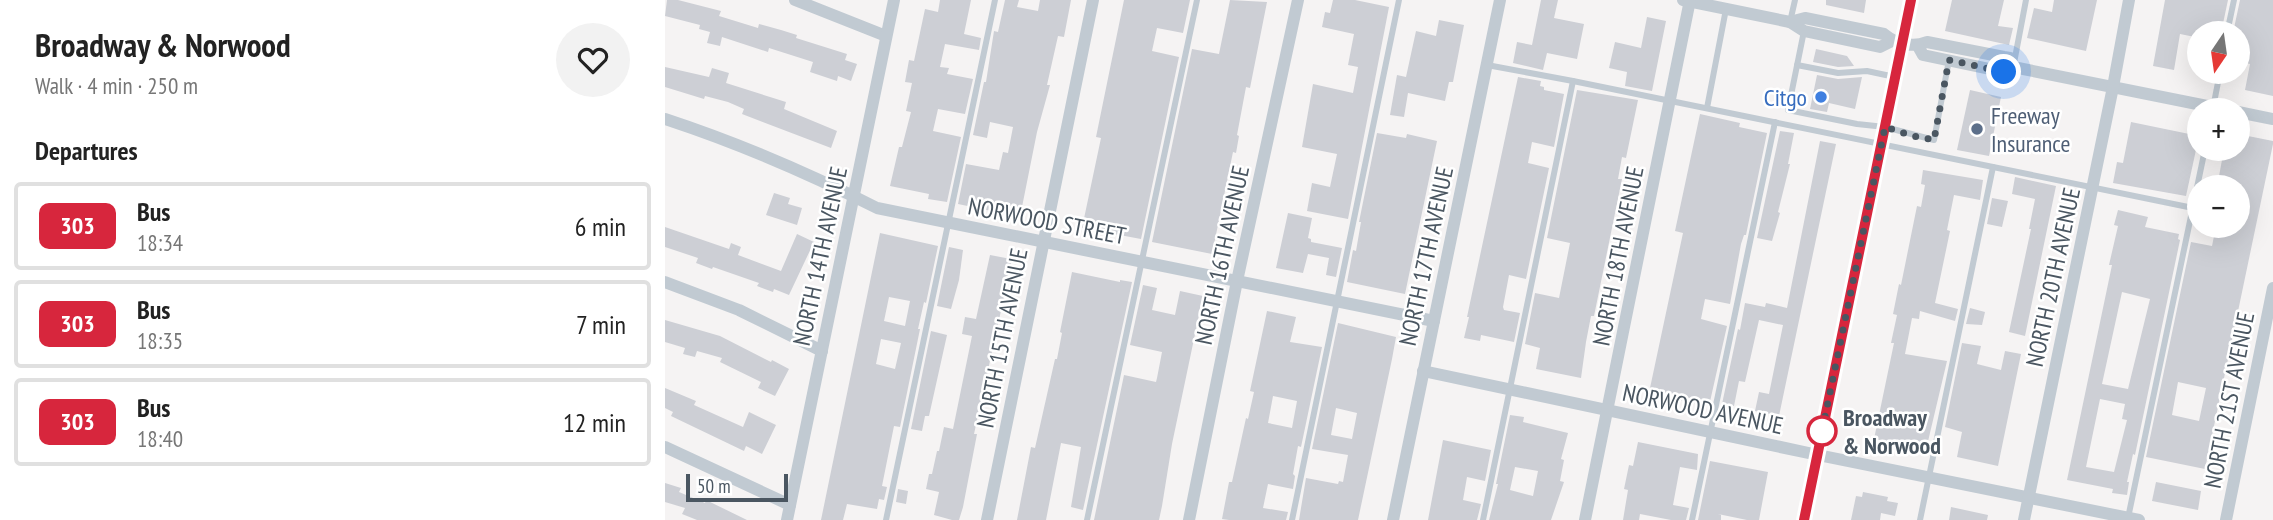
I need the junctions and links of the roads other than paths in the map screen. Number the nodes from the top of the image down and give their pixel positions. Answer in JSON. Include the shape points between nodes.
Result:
{"nodes":[{"id":1,"x":795,"y":0,"type":"edge"},
{"id":2,"x":894,"y":0,"type":"edge"},
{"id":3,"x":995,"y":0,"type":"edge"},
{"id":4,"x":1093,"y":0,"type":"edge"},
{"id":5,"x":1197,"y":0,"type":"edge"},
{"id":6,"x":1298,"y":0,"type":"edge"},
{"id":7,"x":1399,"y":0,"type":"edge"},
{"id":8,"x":1500,"y":0,"type":"edge"},
{"id":9,"x":1688,"y":0,"type":"edge"},
{"id":10,"x":1795,"y":0,"type":"edge"},
{"id":11,"x":1911,"y":0,"type":"edge"},
{"id":12,"x":2026,"y":0,"type":"edge"},
{"id":13,"x":2129,"y":0,"type":"edge"},
{"id":14,"x":2234,"y":0,"type":"edge"},
{"id":15,"x":1726,"y":9,"type":"junction"},
{"id":16,"x":2230,"y":21,"type":"edge"},
{"id":17,"x":1790,"y":22,"type":"junction"},
{"id":18,"x":1804,"y":31,"type":"junction"},
{"id":19,"x":886,"y":36,"type":"junction"},
{"id":20,"x":1897,"y":42,"type":"junction"},
{"id":21,"x":1918,"y":46,"type":"junction"},
{"id":22,"x":1949,"y":60,"type":"junction"},
{"id":23,"x":1487,"y":65,"type":"junction"},
{"id":24,"x":1797,"y":65,"type":"junction"},
{"id":25,"x":2013,"y":67,"type":"junction"},
{"id":26,"x":1895,"y":78,"type":"junction"},
{"id":27,"x":1573,"y":80,"type":"junction"},
{"id":28,"x":2113,"y":87,"type":"junction"},
{"id":29,"x":1671,"y":100,"type":"junction"},
{"id":30,"x":2187,"y":103,"type":"edge"},
{"id":31,"x":1707,"y":108,"type":"junction"},
{"id":32,"x":2250,"y":115,"type":"edge"},
{"id":33,"x":665,"y":119,"type":"edge"},
{"id":34,"x":2273,"y":119,"type":"edge"},
{"id":35,"x":1775,"y":122,"type":"junction"},
{"id":36,"x":1885,"y":127,"type":"junction"},
{"id":37,"x":1881,"y":145,"type":"junction"},
{"id":38,"x":1993,"y":167,"type":"junction"},
{"id":39,"x":2092,"y":187,"type":"junction"},
{"id":40,"x":853,"y":196,"type":"junction"},
{"id":41,"x":2187,"y":207,"type":"edge"},
{"id":42,"x":948,"y":222,"type":"junction"},
{"id":43,"x":2187,"y":238,"type":"edge"},
{"id":44,"x":1043,"y":242,"type":"junction"},
{"id":45,"x":1141,"y":262,"type":"junction"},
{"id":46,"x":1237,"y":281,"type":"junction"},
{"id":47,"x":665,"y":282,"type":"edge"},
{"id":48,"x":2273,"y":288,"type":"edge"},
{"id":49,"x":1337,"y":301,"type":"junction"},
{"id":50,"x":1434,"y":321,"type":"junction"},
{"id":51,"x":822,"y":351,"type":"junction"},
{"id":52,"x":1423,"y":371,"type":"junction"},
{"id":53,"x":1510,"y":390,"type":"junction"},
{"id":54,"x":1608,"y":410,"type":"junction"},
{"id":55,"x":1711,"y":433,"type":"junction"},
{"id":56,"x":665,"y":447,"type":"edge"},
{"id":57,"x":1818,"y":455,"type":"junction"},
{"id":58,"x":1928,"y":478,"type":"junction"},
{"id":59,"x":2028,"y":498,"type":"junction"},
{"id":60,"x":790,"y":505,"type":"junction"},
{"id":61,"x":2132,"y":519,"type":"edge"},
{"id":62,"x":787,"y":520,"type":"edge"},
{"id":63,"x":886,"y":520,"type":"edge"},
{"id":64,"x":987,"y":520,"type":"edge"},
{"id":65,"x":1087,"y":520,"type":"edge"},
{"id":66,"x":1189,"y":520,"type":"edge"},
{"id":67,"x":1292,"y":520,"type":"edge"},
{"id":68,"x":1392,"y":520,"type":"edge"},
{"id":69,"x":1483,"y":520,"type":"edge"},
{"id":70,"x":1585,"y":520,"type":"edge"},
{"id":71,"x":1692,"y":520,"type":"edge"},
{"id":72,"x":1804,"y":520,"type":"edge"},
{"id":73,"x":1920,"y":520,"type":"edge"},
{"id":74,"x":2024,"y":520,"type":"edge"},
{"id":75,"x":2226,"y":520,"type":"edge"}],
"edges":[{"from":1,"to":19,"type":"street"},
{"from":2,"to":19,"type":"street","name":"NORTH 14TH AVENUE"},
{"from":3,"to":42,"type":"lane"},
{"from":4,"to":44,"type":"street","name":"NORTH 15TH AVENUE"},
{"from":5,"to":45,"type":"lane"},
{"from":6,"to":46,"type":"street","name":"NORTH 16TH AVENUE"},
{"from":7,"to":49,"type":"lane"},
{"from":8,"to":23,"type":"street","name":"NORTH 17TH AVENUE"},
{"from":9,"to":15,"type":"street"},
{"from":9,"to":29,"type":"street","name":"NORTH 18TH AVENUE"},
{"from":10,"to":17,"type":"lane"},
{"from":11,"to":20,"type":"street"},
{"from":12,"to":25,"type":"lane"},
{"from":13,"to":28,"type":"street","name":"NORTH 20TH AVENUE"},
{"from":14,"to":16,"type":"lane"},
{"from":15,"to":17,"type":"street"},
{"from":15,"to":31,"type":"lane"},
{"from":17,"to":18,"type":"street"},
{"from":17,"to":20,"type":"street","via":[[1805,18],[1884,34]]},
{"from":18,"to":20,"type":"street","via":[[1880,47]]},
{"from":18,"to":24,"type":"lane"},
{"from":19,"to":40,"type":"street","name":"NORTH 14TH AVENUE"},
{"from":20,"to":21,"type":"street"},
{"from":20,"to":26,"type":"street"},
{"from":21,"to":22,"type":"street","via":[[1923,55]]},
{"from":21,"to":25,"type":"street","via":[[1927,42],[2010,58]]},
{"from":22,"to":25,"type":"street","via":[[2004,72]]},
{"from":22,"to":36,"type":"lane","via":[[1934,140]]},
{"from":23,"to":27,"type":"lane"},
{"from":23,"to":50,"type":"street","name":"NORTH 17TH AVENUE"},
{"from":24,"to":26,"type":"lane"},
{"from":24,"to":36,"type":"lane","via":[[1788,110]]},
{"from":25,"to":28,"type":"street"},
{"from":26,"to":36,"type":"street"},
{"from":27,"to":29,"type":"lane"},
{"from":27,"to":53,"type":"lane"},
{"from":28,"to":30,"type":"street"},
{"from":28,"to":39,"type":"street","name":"NORTH 20TH AVENUE"},
{"from":29,"to":31,"type":"lane"},
{"from":29,"to":54,"type":"street","name":"NORTH 18TH AVENUE"},
{"from":31,"to":35,"type":"lane"},
{"from":32,"to":34,"type":"street"},
{"from":33,"to":40,"type":"street","name":"NORWOOD STREET","via":[[759,153]]},
{"from":35,"to":37,"type":"lane"},
{"from":35,"to":55,"type":"lane"},
{"from":36,"to":37,"type":"street"},
{"from":37,"to":38,"type":"lane"},
{"from":37,"to":57,"type":"street"},
{"from":38,"to":39,"type":"lane"},
{"from":38,"to":58,"type":"lane"},
{"from":39,"to":41,"type":"lane"},
{"from":39,"to":59,"type":"street","name":"NORTH 20TH AVENUE"},
{"from":40,"to":42,"type":"street","name":"NORWOOD STREET","via":[[877,208]]},
{"from":40,"to":51,"type":"street","name":"NORTH 14TH AVENUE"},
{"from":42,"to":44,"type":"street","name":"NORWOOD STREET"},
{"from":42,"to":63,"type":"lane"},
{"from":43,"to":61,"type":"lane"},
{"from":44,"to":45,"type":"street","name":"NORWOOD STREET"},
{"from":44,"to":64,"type":"street","name":"NORTH 15TH AVENUE"},
{"from":45,"to":46,"type":"street","name":"NORWOOD STREET"},
{"from":45,"to":65,"type":"lane"},
{"from":46,"to":49,"type":"street","name":"NORWOOD STREET"},
{"from":46,"to":66,"type":"street","name":"NORTH 16TH AVENUE"},
{"from":47,"to":51,"type":"street","via":[[739,310]]},
{"from":48,"to":75,"type":"street","name":"NORTH 21ST AVENUE"},
{"from":49,"to":50,"type":"street","name":"NORWOOD STREET"},
{"from":49,"to":67,"type":"lane"},
{"from":50,"to":52,"type":"street","name":"NORTH 17TH AVENUE"},
{"from":51,"to":60,"type":"street","name":"NORTH 14TH AVENUE"},
{"from":52,"to":53,"type":"street","name":"NORWOOD AVENUE"},
{"from":52,"to":68,"type":"street","name":"NORTH 17TH AVENUE"},
{"from":53,"to":54,"type":"street","name":"NORWOOD AVENUE"},
{"from":53,"to":69,"type":"lane"},
{"from":54,"to":55,"type":"street","name":"NORWOOD AVENUE"},
{"from":54,"to":70,"type":"street","name":"NORTH 18TH AVENUE"},
{"from":55,"to":57,"type":"street","name":"NORWOOD AVENUE"},
{"from":55,"to":71,"type":"lane"},
{"from":56,"to":60,"type":"street"},
{"from":57,"to":58,"type":"street","name":"NORWOOD AVENUE"},
{"from":57,"to":72,"type":"street"},
{"from":58,"to":59,"type":"street","name":"NORWOOD AVENUE"},
{"from":58,"to":73,"type":"lane"},
{"from":59,"to":61,"type":"street","name":"NORWOOD AVENUE"},
{"from":59,"to":74,"type":"street","name":"NORTH 20TH AVENUE"},
{"from":60,"to":62,"type":"street","name":"NORTH 14TH AVENUE"}]}
